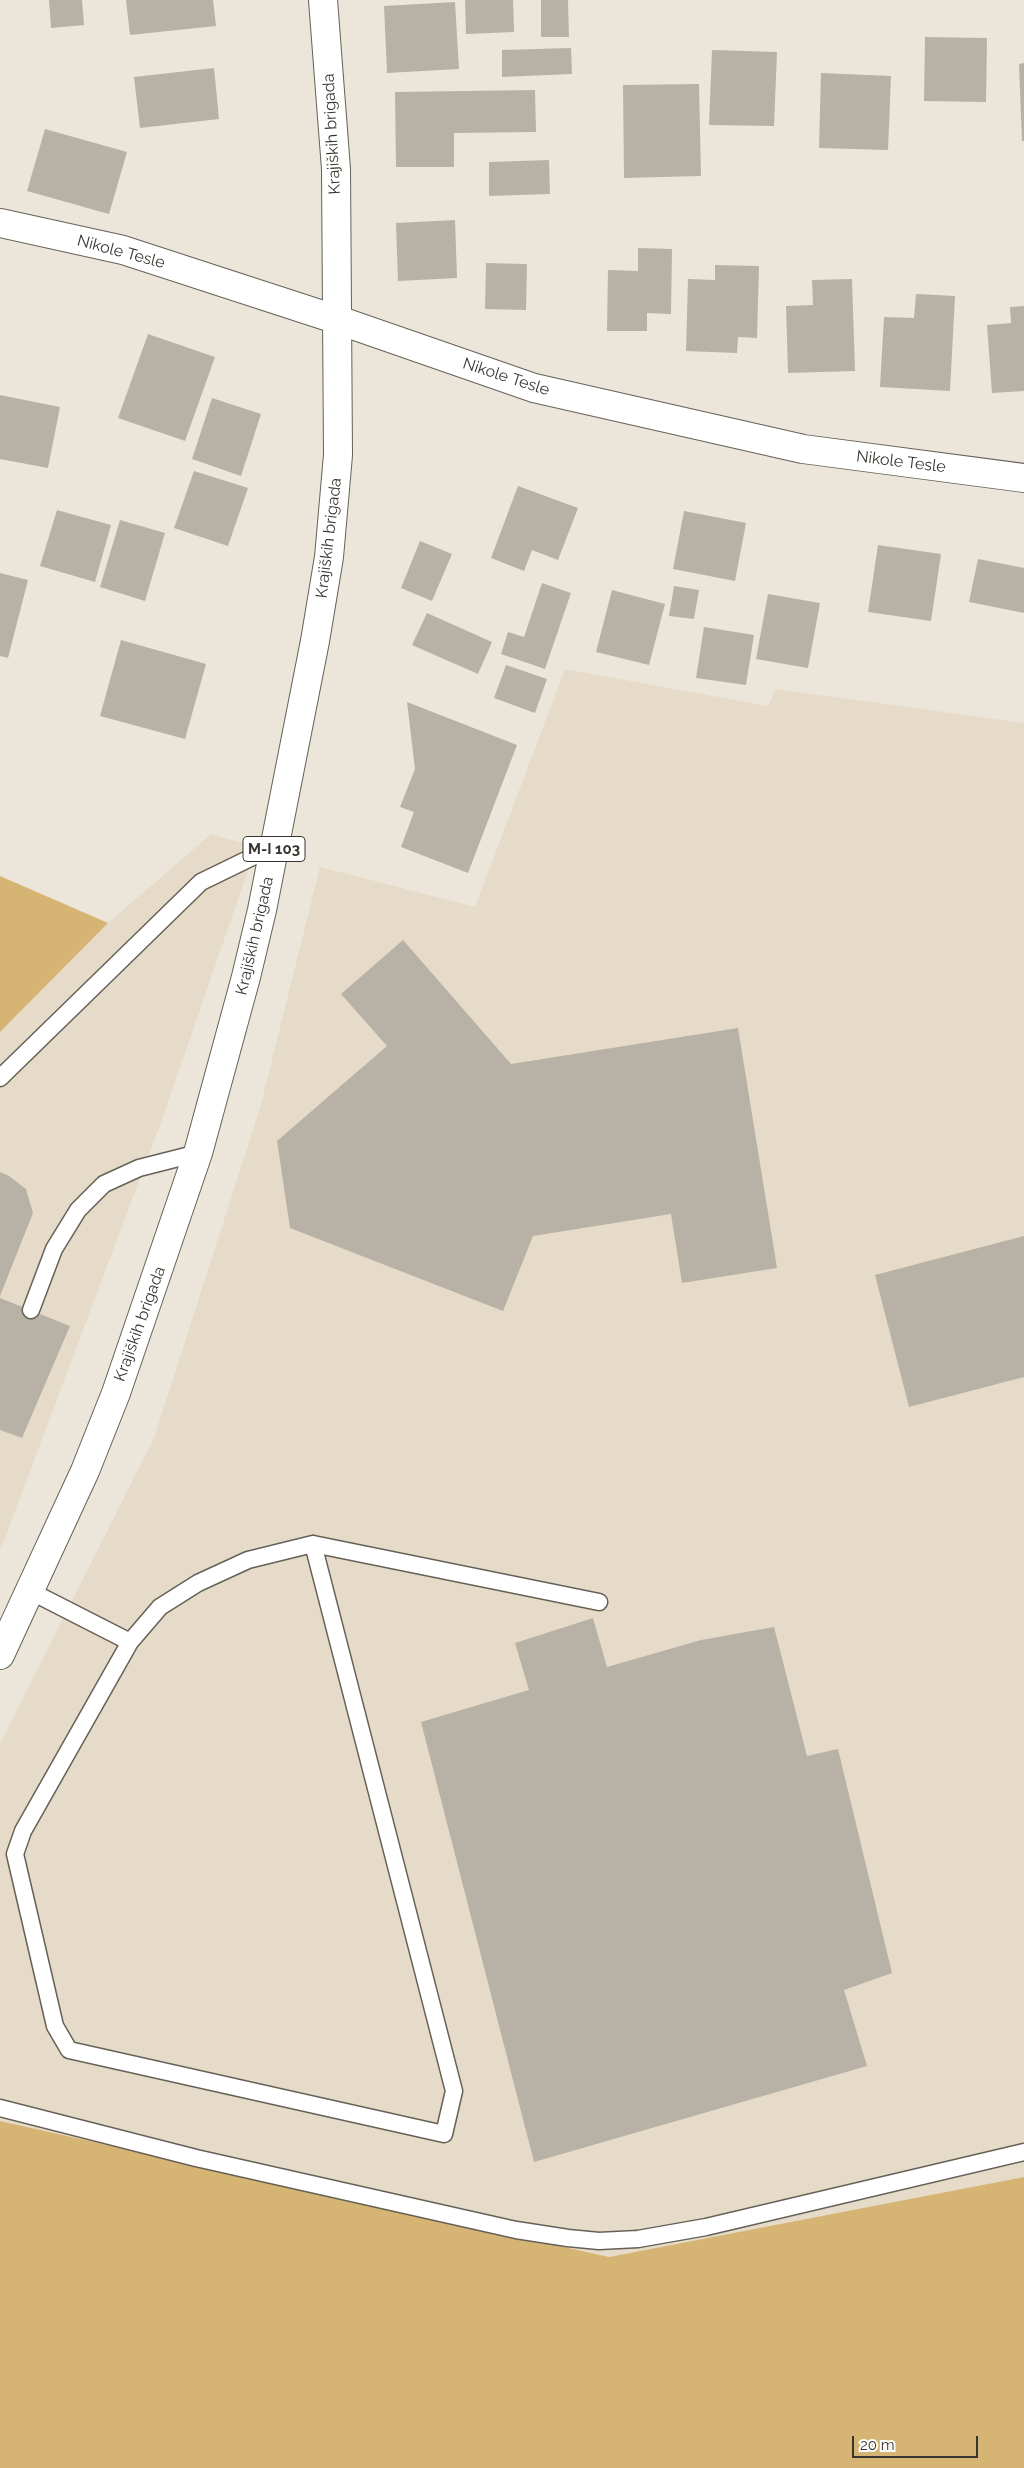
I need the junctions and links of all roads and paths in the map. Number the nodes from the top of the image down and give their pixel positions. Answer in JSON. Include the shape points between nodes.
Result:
{"nodes":[{"id":1,"x":323,"y":0,"type":"edge"},
{"id":2,"x":0,"y":224,"type":"edge"},
{"id":3,"x":338,"y":320,"type":"junction"},
{"id":4,"x":1024,"y":478,"type":"edge"},
{"id":5,"x":275,"y":846,"type":"junction"},
{"id":6,"x":0,"y":1078,"type":"edge"},
{"id":7,"x":198,"y":1153,"type":"junction"},
{"id":8,"x":31,"y":1310,"type":"dead end"},
{"id":9,"x":312,"y":1544,"type":"junction"},
{"id":10,"x":30,"y":1591,"type":"junction"},
{"id":11,"x":599,"y":1602,"type":"dead end"},
{"id":12,"x":2,"y":1637,"type":"edge"},
{"id":13,"x":130,"y":1642,"type":"junction"},
{"id":14,"x":0,"y":2108,"type":"edge"},
{"id":15,"x":1024,"y":2152,"type":"edge"}],
"edges":[{"from":1,"to":3,"type":"main road","name":"Krajiških brigada","number":"M-I 103","via":[[336,169]]},
{"from":2,"to":3,"type":"main road","name":"Nikole Tesle","via":[[123,250]]},
{"from":3,"to":4,"type":"main road","name":"Nikole Tesle","via":[[534,388],[803,449]]},
{"from":3,"to":5,"type":"main road","name":"Krajiških brigada","number":"M-I 103","via":[[338,455],[329,557]]},
{"from":5,"to":6,"type":"lane","via":[[201,882]]},
{"from":5,"to":7,"type":"main road","name":"Krajiških brigada","number":"M-I 103","via":[[246,978]]},
{"from":7,"to":8,"type":"lane","via":[[139,1168],[104,1184],[78,1210],[54,1249]]},
{"from":7,"to":10,"type":"main road","name":"Krajiških brigada","number":"M-I 103","via":[[116,1393],[85,1471]]},
{"from":9,"to":11,"type":"lane"},
{"from":9,"to":13,"type":"lane","via":[[248,1560],[198,1584],[160,1607]]},
{"from":9,"to":13,"type":"lane","via":[[454,2091],[444,2134],[69,2050],[55,2026],[15,1854],[23,1831]]},
{"from":10,"to":12,"type":"main road","name":"Krajiških brigada","number":"M-I 103"},
{"from":10,"to":13,"type":"lane"},
{"from":14,"to":15,"type":"lane","via":[[196,2158],[506,2228],[599,2241],[638,2239],[706,2227]]}]}
